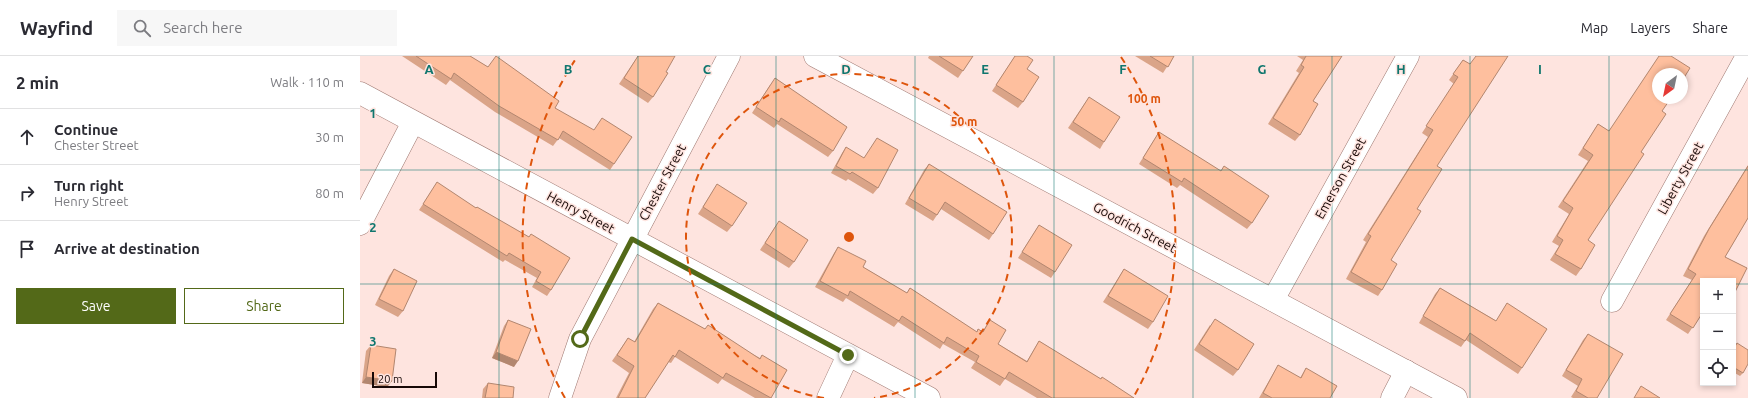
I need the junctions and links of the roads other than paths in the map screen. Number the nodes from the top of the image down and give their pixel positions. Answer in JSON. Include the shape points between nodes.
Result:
{"nodes":[{"id":1,"x":729,"y":56,"type":"edge"},
{"id":2,"x":815,"y":56,"type":"edge"},
{"id":3,"x":1408,"y":56,"type":"edge"},
{"id":4,"x":1747,"y":56,"type":"edge"},
{"id":5,"x":360,"y":93,"type":"edge"},
{"id":6,"x":413,"y":122,"type":"junction"},
{"id":7,"x":360,"y":224,"type":"edge"},
{"id":8,"x":632,"y":239,"type":"junction"},
{"id":9,"x":1273,"y":300,"type":"junction"},
{"id":10,"x":1612,"y":301,"type":"dead end"},
{"id":11,"x":848,"y":355,"type":"junction"},
{"id":12,"x":1406,"y":371,"type":"junction"},
{"id":13,"x":560,"y":398,"type":"edge"},
{"id":14,"x":828,"y":398,"type":"edge"},
{"id":15,"x":929,"y":398,"type":"edge"},
{"id":16,"x":1392,"y":398,"type":"edge"},
{"id":17,"x":1456,"y":398,"type":"edge"}],
"edges":[{"from":1,"to":8,"type":"street","name":"Chester Street"},
{"from":2,"to":9,"type":"street","name":"Goodrich Street"},
{"from":3,"to":9,"type":"street","name":"Emerson Street"},
{"from":4,"to":10,"type":"street","name":"Liberty Street"},
{"from":5,"to":6,"type":"street","name":"Henry Street"},
{"from":6,"to":7,"type":"street"},
{"from":6,"to":8,"type":"street","name":"Henry Street"},
{"from":8,"to":11,"type":"street","name":"Henry Street"},
{"from":8,"to":13,"type":"street","name":"Chester Street","via":[[580,339]]},
{"from":9,"to":12,"type":"street","name":"Goodrich Street"},
{"from":11,"to":14,"type":"street"},
{"from":11,"to":15,"type":"street","name":"Henry Street"},
{"from":12,"to":16,"type":"street"},
{"from":12,"to":17,"type":"street","name":"Goodrich Street"}]}
